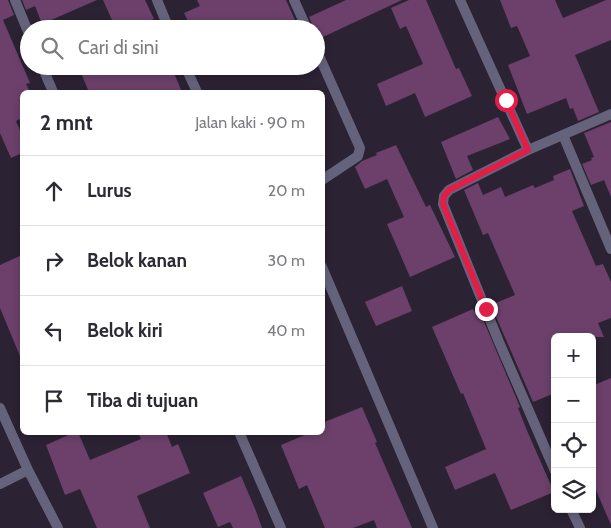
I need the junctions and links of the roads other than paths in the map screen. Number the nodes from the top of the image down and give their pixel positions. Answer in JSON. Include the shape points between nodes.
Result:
{"nodes":[{"id":1,"x":15,"y":0,"type":"edge"},
{"id":2,"x":157,"y":0,"type":"edge"},
{"id":3,"x":294,"y":0,"type":"edge"},
{"id":4,"x":460,"y":0,"type":"edge"},
{"id":5,"x":23,"y":20,"type":"edge"},
{"id":6,"x":165,"y":20,"type":"edge"},
{"id":7,"x":303,"y":20,"type":"edge"},
{"id":8,"x":325,"y":69,"type":"edge"},
{"id":9,"x":46,"y":75,"type":"edge"},
{"id":10,"x":189,"y":75,"type":"edge"},
{"id":11,"x":52,"y":90,"type":"edge"},
{"id":12,"x":196,"y":90,"type":"edge"},
{"id":13,"x":611,"y":114,"type":"edge"},
{"id":14,"x":563,"y":135,"type":"junction"},
{"id":15,"x":528,"y":150,"type":"junction"},
{"id":16,"x":325,"y":178,"type":"edge"},
{"id":17,"x":611,"y":249,"type":"edge"},
{"id":18,"x":325,"y":273,"type":"edge"},
{"id":19,"x":0,"y":408,"type":"edge"},
{"id":20,"x":240,"y":435,"type":"edge"},
{"id":21,"x":554,"y":468,"type":"edge"},
{"id":22,"x":28,"y":470,"type":"junction"},
{"id":23,"x":0,"y":484,"type":"edge"},
{"id":24,"x":573,"y":513,"type":"edge"},
{"id":25,"x":58,"y":528,"type":"edge"},
{"id":26,"x":281,"y":528,"type":"edge"},
{"id":27,"x":433,"y":528,"type":"edge"},
{"id":28,"x":580,"y":528,"type":"edge"}],
"edges":[{"from":1,"to":5,"type":"street"},
{"from":2,"to":6,"type":"street"},
{"from":3,"to":7,"type":"street"},
{"from":4,"to":15,"type":"street"},
{"from":8,"to":16,"type":"street","via":[[360,148],[358,156]]},
{"from":9,"to":11,"type":"street"},
{"from":10,"to":12,"type":"street"},
{"from":13,"to":14,"type":"street"},
{"from":14,"to":15,"type":"street"},
{"from":14,"to":17,"type":"street"},
{"from":15,"to":21,"type":"street","via":[[449,190],[443,204]]},
{"from":18,"to":27,"type":"street"},
{"from":19,"to":22,"type":"street"},
{"from":20,"to":26,"type":"street"},
{"from":22,"to":23,"type":"street"},
{"from":22,"to":25,"type":"street"},
{"from":24,"to":28,"type":"street"}]}
